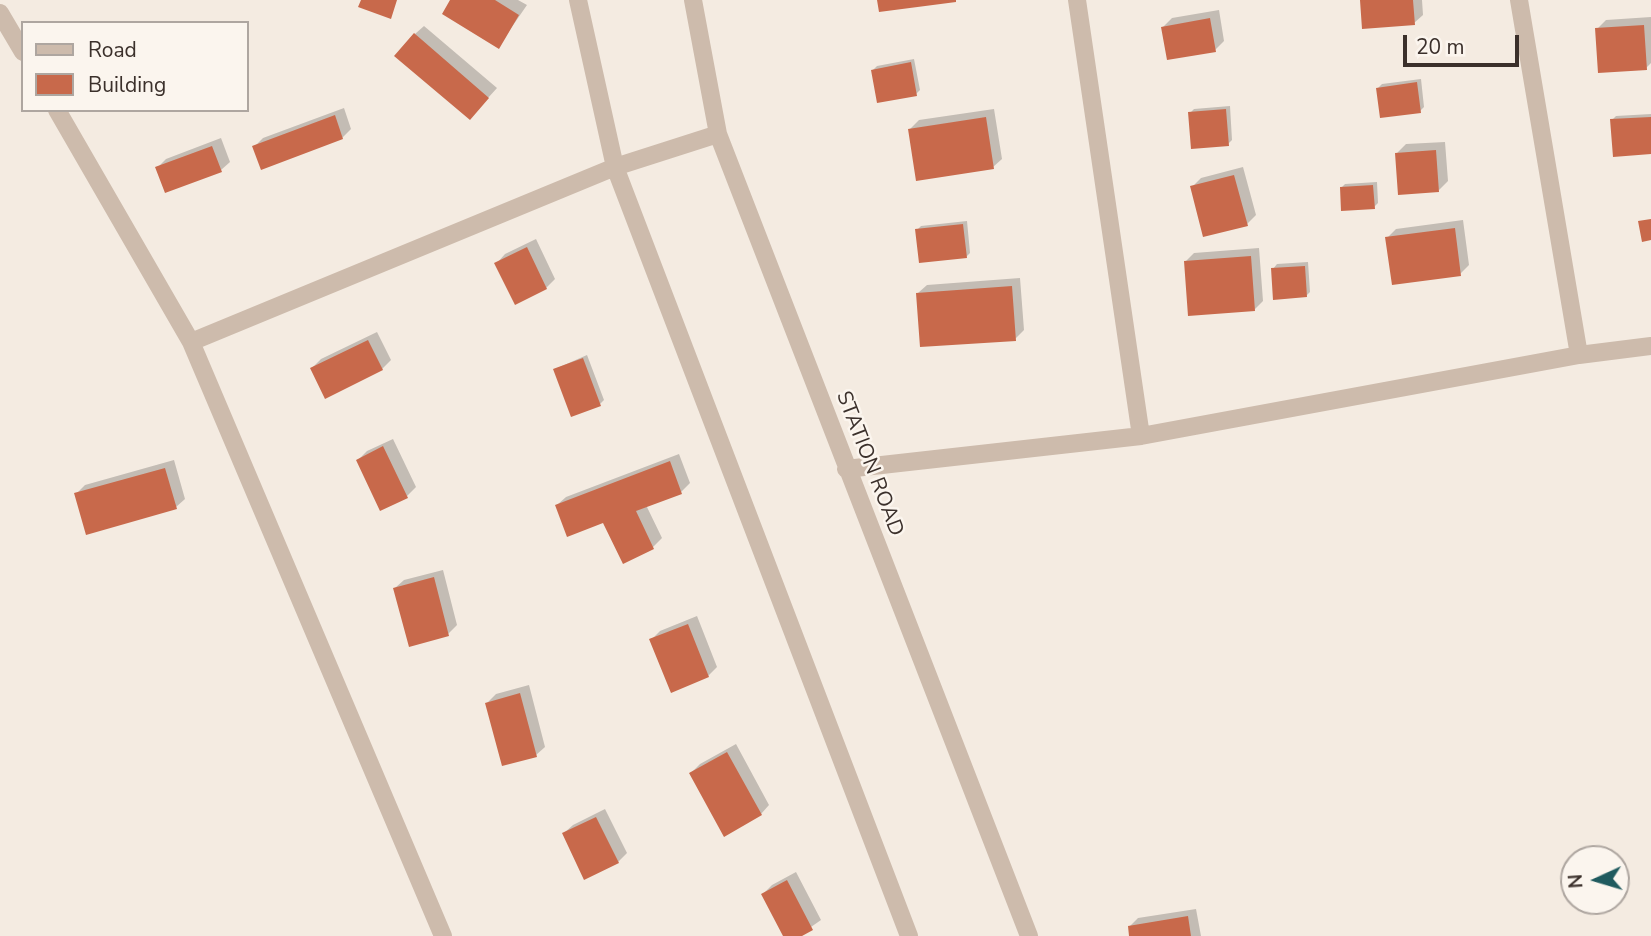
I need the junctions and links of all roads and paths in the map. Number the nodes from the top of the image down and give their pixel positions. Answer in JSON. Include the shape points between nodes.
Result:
{"nodes":[{"id":1,"x":578,"y":0,"type":"edge"},
{"id":2,"x":693,"y":0,"type":"edge"},
{"id":3,"x":1077,"y":0,"type":"edge"},
{"id":4,"x":1519,"y":0,"type":"edge"},
{"id":5,"x":0,"y":13,"type":"edge"},
{"id":6,"x":21,"y":49,"type":"edge"},
{"id":7,"x":58,"y":112,"type":"edge"},
{"id":8,"x":718,"y":134,"type":"junction"},
{"id":9,"x":615,"y":167,"type":"junction"},
{"id":10,"x":191,"y":342,"type":"junction"},
{"id":11,"x":1651,"y":345,"type":"edge"},
{"id":12,"x":1579,"y":355,"type":"junction"},
{"id":13,"x":1140,"y":436,"type":"junction"},
{"id":14,"x":846,"y":470,"type":"junction"},
{"id":15,"x":443,"y":936,"type":"edge"},
{"id":16,"x":909,"y":936,"type":"edge"},
{"id":17,"x":1028,"y":936,"type":"edge"}],
"edges":[{"from":1,"to":9,"type":"street"},
{"from":2,"to":8,"type":"street","name":"STATION ROAD"},
{"from":3,"to":13,"type":"street"},
{"from":4,"to":12,"type":"street"},
{"from":5,"to":6,"type":"street"},
{"from":7,"to":10,"type":"street"},
{"from":8,"to":9,"type":"street"},
{"from":8,"to":14,"type":"street","name":"STATION ROAD"},
{"from":9,"to":10,"type":"street"},
{"from":9,"to":16,"type":"street"},
{"from":10,"to":15,"type":"street"},
{"from":11,"to":12,"type":"street"},
{"from":12,"to":13,"type":"street"},
{"from":13,"to":14,"type":"street"},
{"from":14,"to":17,"type":"street","name":"STATION ROAD"}]}
